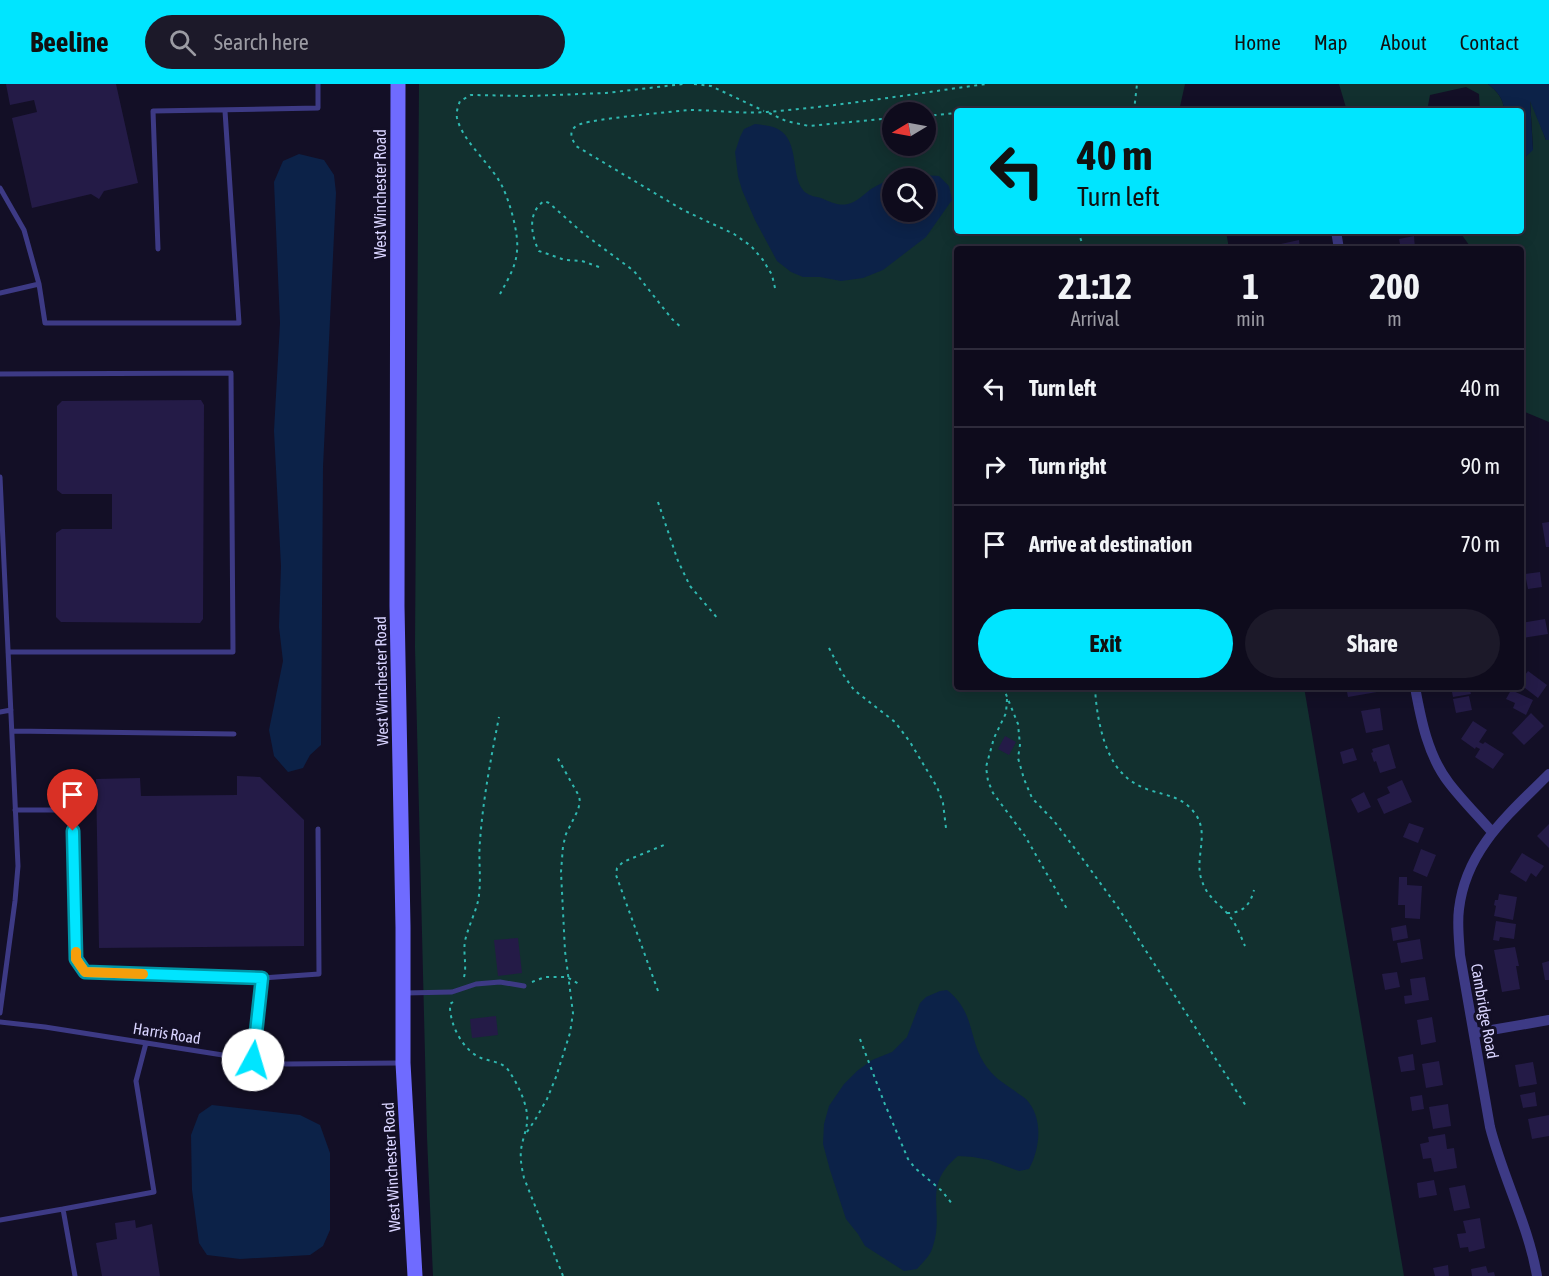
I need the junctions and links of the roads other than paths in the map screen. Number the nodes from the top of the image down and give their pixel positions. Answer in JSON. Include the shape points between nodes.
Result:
{"nodes":[{"id":1,"x":318,"y":84,"type":"edge"},
{"id":2,"x":398,"y":84,"type":"edge"},
{"id":3,"x":225,"y":111,"type":"junction"},
{"id":4,"x":0,"y":188,"type":"edge"},
{"id":5,"x":158,"y":249,"type":"dead end"},
{"id":6,"x":39,"y":284,"type":"junction"},
{"id":7,"x":0,"y":293,"type":"edge"},
{"id":8,"x":0,"y":374,"type":"edge"},
{"id":9,"x":0,"y":477,"type":"edge"},
{"id":10,"x":2,"y":549,"type":"edge"},
{"id":11,"x":8,"y":652,"type":"junction"},
{"id":12,"x":1416,"y":690,"type":"edge"},
{"id":13,"x":11,"y":710,"type":"junction"},
{"id":14,"x":0,"y":712,"type":"edge"},
{"id":15,"x":12,"y":731,"type":"junction"},
{"id":16,"x":234,"y":734,"type":"dead end"},
{"id":17,"x":1549,"y":774,"type":"edge"},
{"id":18,"x":15,"y":810,"type":"junction"},
{"id":19,"x":318,"y":829,"type":"dead end"},
{"id":20,"x":1492,"y":832,"type":"junction"},
{"id":21,"x":262,"y":978,"type":"junction"},
{"id":22,"x":524,"y":986,"type":"road end"},
{"id":23,"x":403,"y":993,"type":"junction"},
{"id":24,"x":0,"y":1013,"type":"edge"},
{"id":25,"x":1549,"y":1020,"type":"edge"},
{"id":26,"x":0,"y":1022,"type":"edge"},
{"id":27,"x":1474,"y":1033,"type":"junction"},
{"id":28,"x":146,"y":1043,"type":"junction"},
{"id":29,"x":253,"y":1060,"type":"junction"},
{"id":30,"x":403,"y":1063,"type":"junction"},
{"id":31,"x":63,"y":1209,"type":"junction"},
{"id":32,"x":0,"y":1220,"type":"edge"},
{"id":33,"x":75,"y":1276,"type":"edge"},
{"id":34,"x":415,"y":1276,"type":"edge"},
{"id":35,"x":1537,"y":1276,"type":"edge"}],
"edges":[{"from":1,"to":3,"type":"lane","via":[[318,108]]},
{"from":2,"to":23,"type":"main road","name":"West Winchester Road","via":[[397,606]]},
{"from":3,"to":5,"type":"lane","via":[[153,111]]},
{"from":3,"to":6,"type":"lane","via":[[239,323],[45,323]]},
{"from":4,"to":6,"type":"lane","via":[[24,230]]},
{"from":6,"to":7,"type":"lane"},
{"from":8,"to":11,"type":"lane","via":[[231,373],[233,652]]},
{"from":9,"to":10,"type":"lane"},
{"from":10,"to":11,"type":"lane"},
{"from":11,"to":13,"type":"lane"},
{"from":12,"to":20,"type":"street","via":[[1425,734],[1437,763],[1448,782]]},
{"from":13,"to":14,"type":"lane"},
{"from":13,"to":15,"type":"lane"},
{"from":15,"to":16,"type":"lane"},
{"from":15,"to":18,"type":"lane"},
{"from":17,"to":20,"type":"street","name":"Cambridge Road"},
{"from":18,"to":21,"type":"lane","via":[[73,810],[76,959],[85,972]]},
{"from":18,"to":24,"type":"lane","via":[[17,878]]},
{"from":19,"to":21,"type":"lane","via":[[319,974]]},
{"from":20,"to":27,"type":"street","name":"Cambridge Road","via":[[1469,869],[1458,910],[1460,955]]},
{"from":21,"to":29,"type":"lane"},
{"from":22,"to":23,"type":"lane","via":[[500,982],[452,992]]},
{"from":23,"to":30,"type":"main road","name":"West Winchester Road"},
{"from":25,"to":27,"type":"street"},
{"from":26,"to":28,"type":"lane","name":"Harris Road"},
{"from":27,"to":35,"type":"street","name":"Cambridge Road","via":[[1490,1127],[1527,1233]]},
{"from":28,"to":29,"type":"lane","name":"Harris Road"},
{"from":28,"to":31,"type":"lane","via":[[136,1081],[154,1192]]},
{"from":29,"to":30,"type":"lane","name":"Harris Road","via":[[286,1064]]},
{"from":30,"to":34,"type":"main road","name":"West Winchester Road"},
{"from":31,"to":32,"type":"lane"},
{"from":31,"to":33,"type":"lane"}]}
